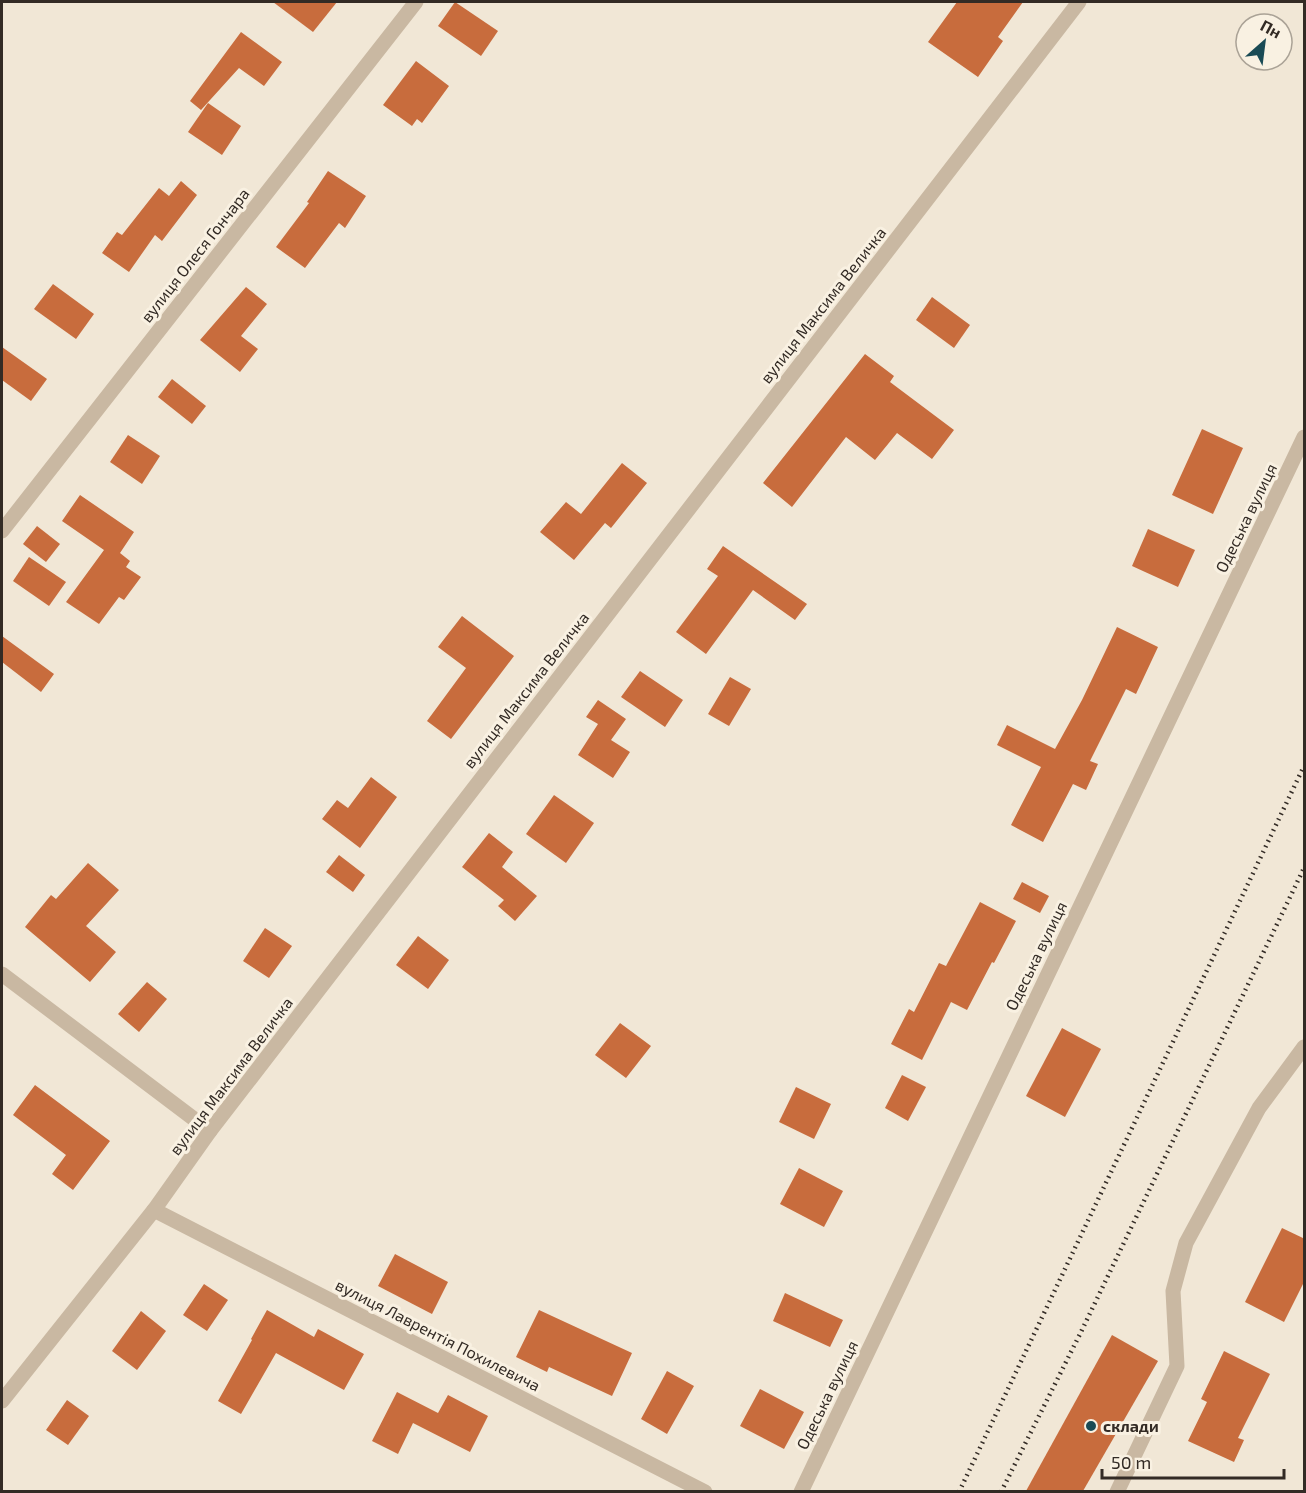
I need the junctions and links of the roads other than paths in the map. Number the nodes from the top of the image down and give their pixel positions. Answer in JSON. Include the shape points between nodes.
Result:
{"nodes":[{"id":1,"x":416,"y":2,"type":"edge"},
{"id":2,"x":1079,"y":2,"type":"edge"},
{"id":3,"x":1305,"y":437,"type":"edge"},
{"id":4,"x":2,"y":531,"type":"edge"},
{"id":5,"x":2,"y":975,"type":"edge"},
{"id":6,"x":1305,"y":1047,"type":"edge"},
{"id":7,"x":210,"y":1131,"type":"junction"},
{"id":8,"x":154,"y":1210,"type":"junction"},
{"id":9,"x":2,"y":1401,"type":"edge"},
{"id":10,"x":705,"y":1491,"type":"edge"},
{"id":11,"x":801,"y":1491,"type":"edge"},
{"id":12,"x":1117,"y":1491,"type":"edge"}],
"edges":[{"from":1,"to":4,"type":"street","name":"вулиця Олеся Гончара"},
{"from":2,"to":7,"type":"street","name":"вулиця Максима Величка"},
{"from":3,"to":11,"type":"street","name":"Одеська вулиця"},
{"from":5,"to":7,"type":"street"},
{"from":6,"to":12,"type":"street","via":[[1259,1108],[1186,1243],[1173,1291],[1177,1366]]},
{"from":7,"to":8,"type":"street","name":"вулиця Максима Величка"},
{"from":8,"to":9,"type":"street","name":"вулиця Максима Величка"},
{"from":8,"to":10,"type":"street","name":"вулиця Лаврентія Похилевича"}]}
